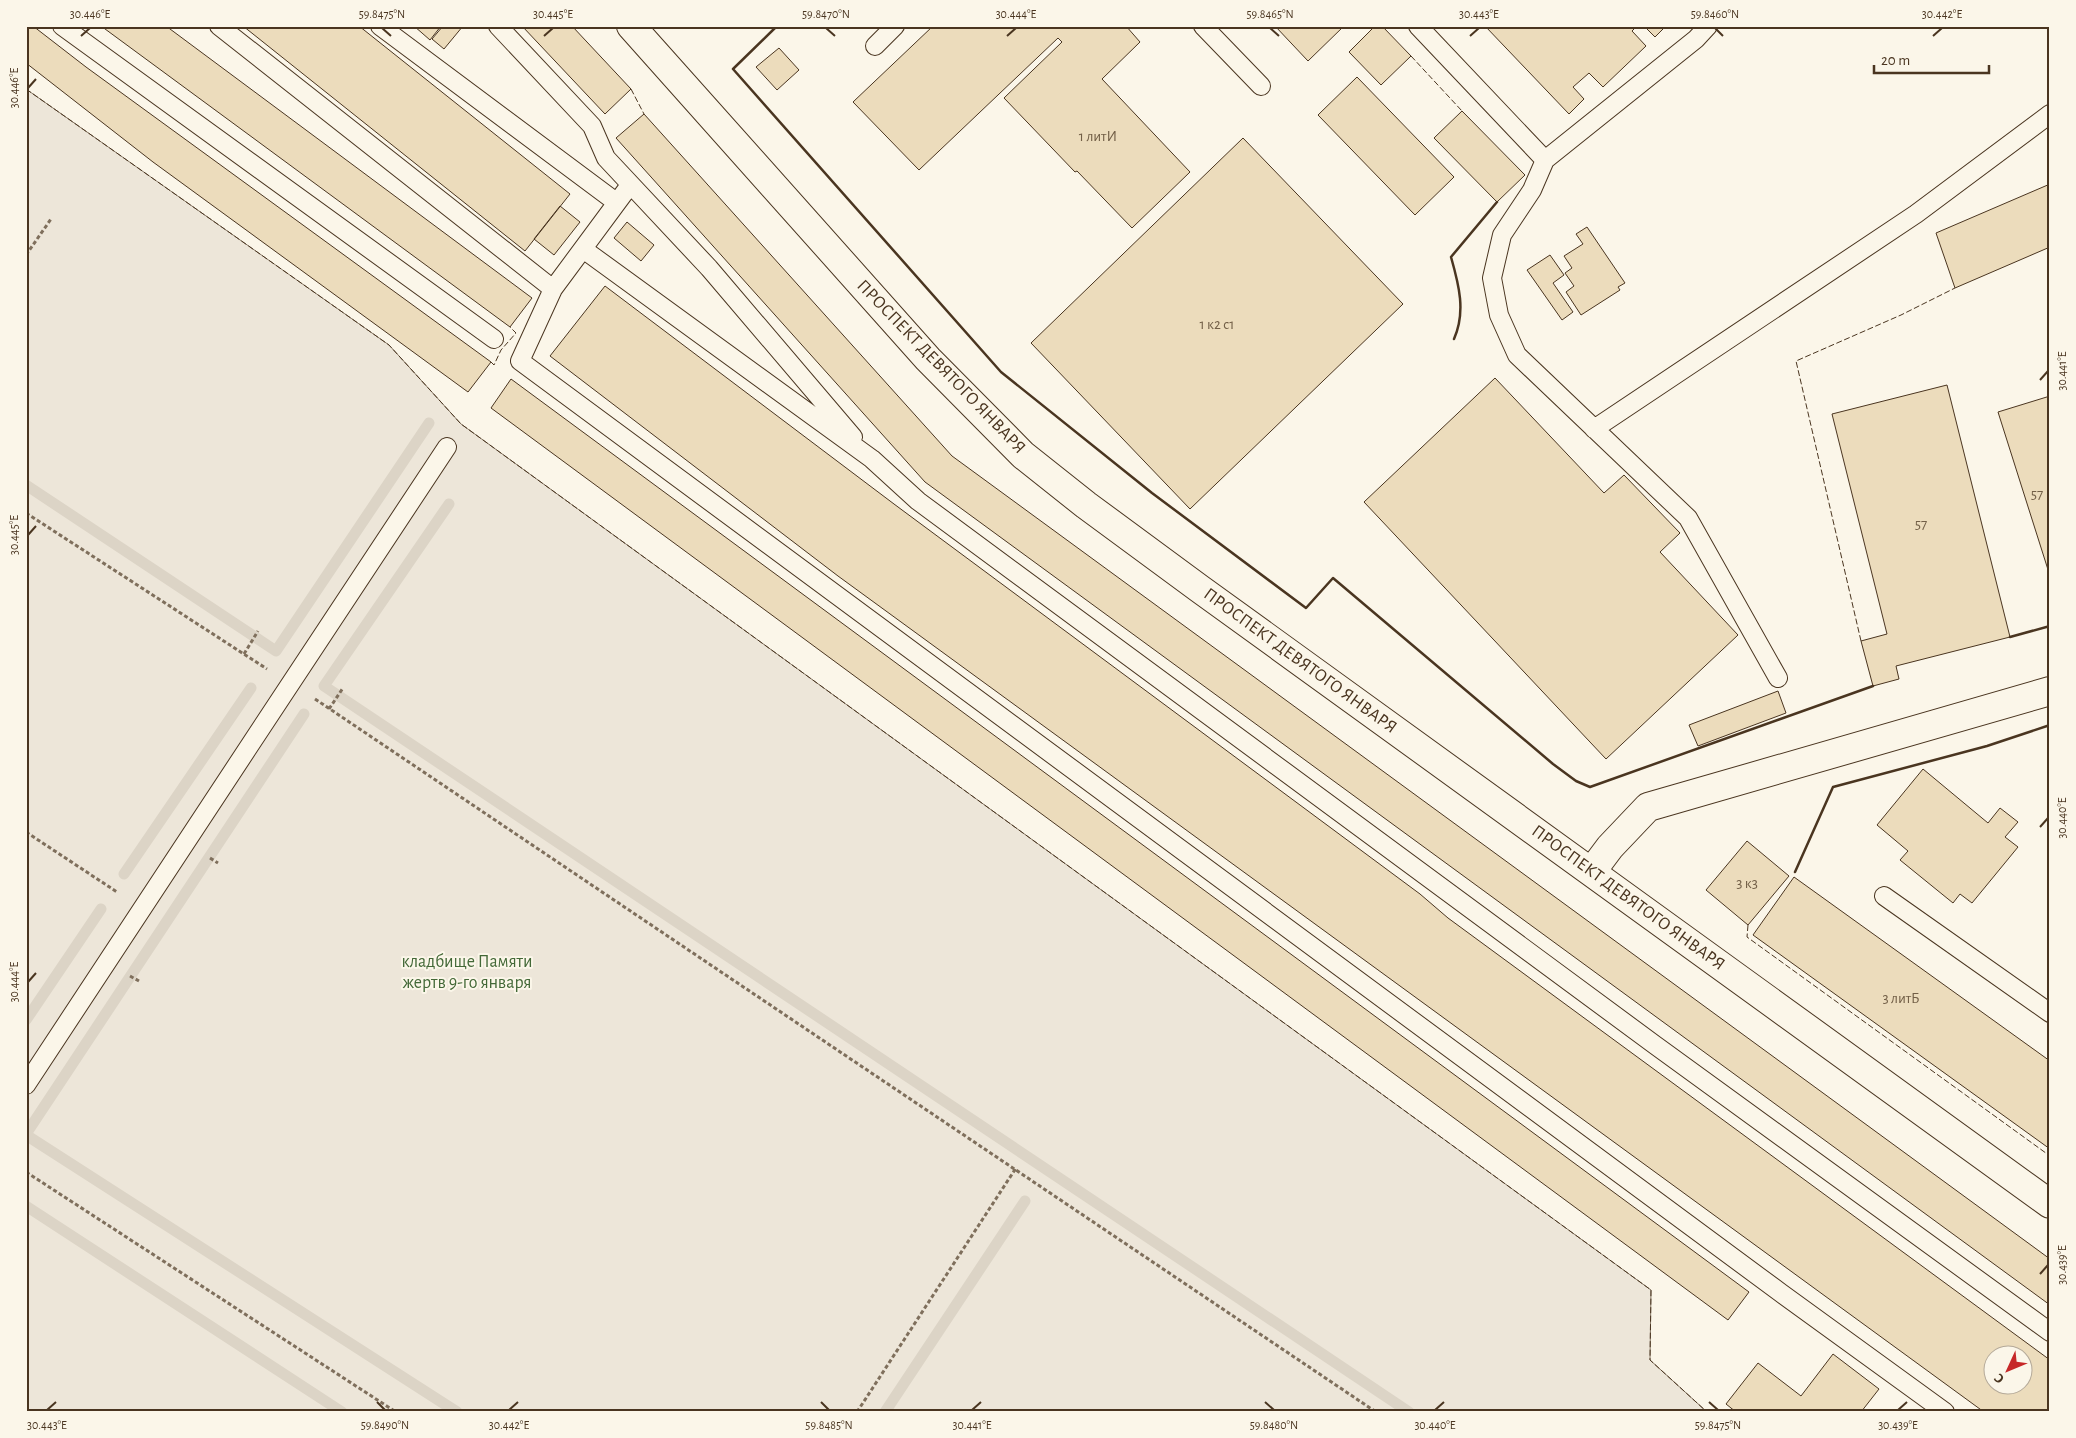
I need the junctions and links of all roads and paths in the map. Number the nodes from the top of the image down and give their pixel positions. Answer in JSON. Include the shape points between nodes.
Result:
{"nodes":[{"id":1,"x":62,"y":26,"type":"edge"},
{"id":2,"x":219,"y":26,"type":"edge"},
{"id":3,"x":380,"y":26,"type":"edge"},
{"id":4,"x":498,"y":26,"type":"edge"},
{"id":5,"x":631,"y":26,"type":"edge"},
{"id":6,"x":895,"y":26,"type":"edge"},
{"id":7,"x":1203,"y":26,"type":"edge"},
{"id":8,"x":1418,"y":26,"type":"edge"},
{"id":9,"x":1708,"y":26,"type":"edge"},
{"id":10,"x":875,"y":46,"type":"dead end"},
{"id":11,"x":1261,"y":86,"type":"dead end"},
{"id":12,"x":2050,"y":114,"type":"edge"},
{"id":13,"x":1545,"y":160,"type":"junction"},
{"id":14,"x":630,"y":184,"type":"junction"},
{"id":15,"x":616,"y":202,"type":"junction"},
{"id":16,"x":51,"y":219,"type":"dead end"},
{"id":17,"x":583,"y":249,"type":"junction"},
{"id":18,"x":26,"y":256,"type":"edge"},
{"id":19,"x":553,"y":289,"type":"junction"},
{"id":20,"x":494,"y":339,"type":"dead end"},
{"id":21,"x":1594,"y":429,"type":"junction"},
{"id":22,"x":447,"y":447,"type":"dead end"},
{"id":23,"x":872,"y":459,"type":"junction"},
{"id":24,"x":26,"y":514,"type":"edge"},
{"id":25,"x":258,"y":631,"type":"dead end"},
{"id":26,"x":244,"y":654,"type":"junction"},
{"id":27,"x":1778,"y":678,"type":"dead end"},
{"id":28,"x":290,"y":684,"type":"junction"},
{"id":29,"x":343,"y":688,"type":"dead end"},
{"id":30,"x":2050,"y":691,"type":"edge"},
{"id":31,"x":329,"y":709,"type":"junction"},
{"id":32,"x":26,"y":832,"type":"edge"},
{"id":33,"x":1592,"y":872,"type":"junction"},
{"id":34,"x":1884,"y":896,"type":"dead end"},
{"id":35,"x":140,"y":908,"type":"junction"},
{"id":36,"x":2050,"y":1013,"type":"edge"},
{"id":37,"x":26,"y":1085,"type":"edge"},
{"id":38,"x":1016,"y":1168,"type":"junction"},
{"id":39,"x":26,"y":1172,"type":"edge"},
{"id":40,"x":2050,"y":1204,"type":"edge"},
{"id":41,"x":2050,"y":1332,"type":"edge"},
{"id":42,"x":396,"y":1412,"type":"edge"},
{"id":43,"x":857,"y":1412,"type":"edge"},
{"id":44,"x":1376,"y":1412,"type":"edge"},
{"id":45,"x":1945,"y":1412,"type":"edge"}],
"edges":[{"from":1,"to":20,"type":"lane"},
{"from":2,"to":19,"type":"lane"},
{"from":3,"to":15,"type":"lane"},
{"from":4,"to":14,"type":"lane","via":[[592,126],[606,158]]},
{"from":5,"to":33,"type":"street","name":"ПРОСПЕКТ ДЕВЯТОГО ЯНВАРЯ","via":[[928,359],[1023,455],[1200,589]]},
{"from":6,"to":10,"type":"lane"},
{"from":7,"to":11,"type":"lane"},
{"from":8,"to":13,"type":"lane"},
{"from":9,"to":13,"type":"lane"},
{"from":12,"to":21,"type":"lane","via":[[1916,214]]},
{"from":13,"to":21,"type":"lane","via":[[1532,190],[1502,235],[1492,278],[1499,315],[1517,355]]},
{"from":14,"to":15,"type":"lane"},
{"from":14,"to":23,"type":"lane","via":[[709,268]]},
{"from":15,"to":17,"type":"lane"},
{"from":16,"to":18,"type":"path"},
{"from":17,"to":19,"type":"lane"},
{"from":17,"to":23,"type":"lane"},
{"from":19,"to":45,"type":"lane","via":[[520,361]]},
{"from":21,"to":27,"type":"lane","via":[[1688,518]]},
{"from":22,"to":28,"type":"lane"},
{"from":23,"to":41,"type":"lane","via":[[926,507],[1671,1057]]},
{"from":24,"to":26,"type":"path"},
{"from":25,"to":26,"type":"path"},
{"from":26,"to":28,"type":"path"},
{"from":28,"to":31,"type":"path"},
{"from":28,"to":35,"type":"lane"},
{"from":29,"to":31,"type":"path"},
{"from":30,"to":33,"type":"street","via":[[1648,807],[1610,847]]},
{"from":31,"to":38,"type":"path"},
{"from":32,"to":35,"type":"path"},
{"from":33,"to":40,"type":"street","name":"ПРОСПЕКТ ДЕВЯТОГО ЯНВАРЯ"},
{"from":34,"to":36,"type":"lane"},
{"from":35,"to":37,"type":"lane"},
{"from":38,"to":43,"type":"path"},
{"from":38,"to":44,"type":"path"},
{"from":39,"to":42,"type":"path"}]}
